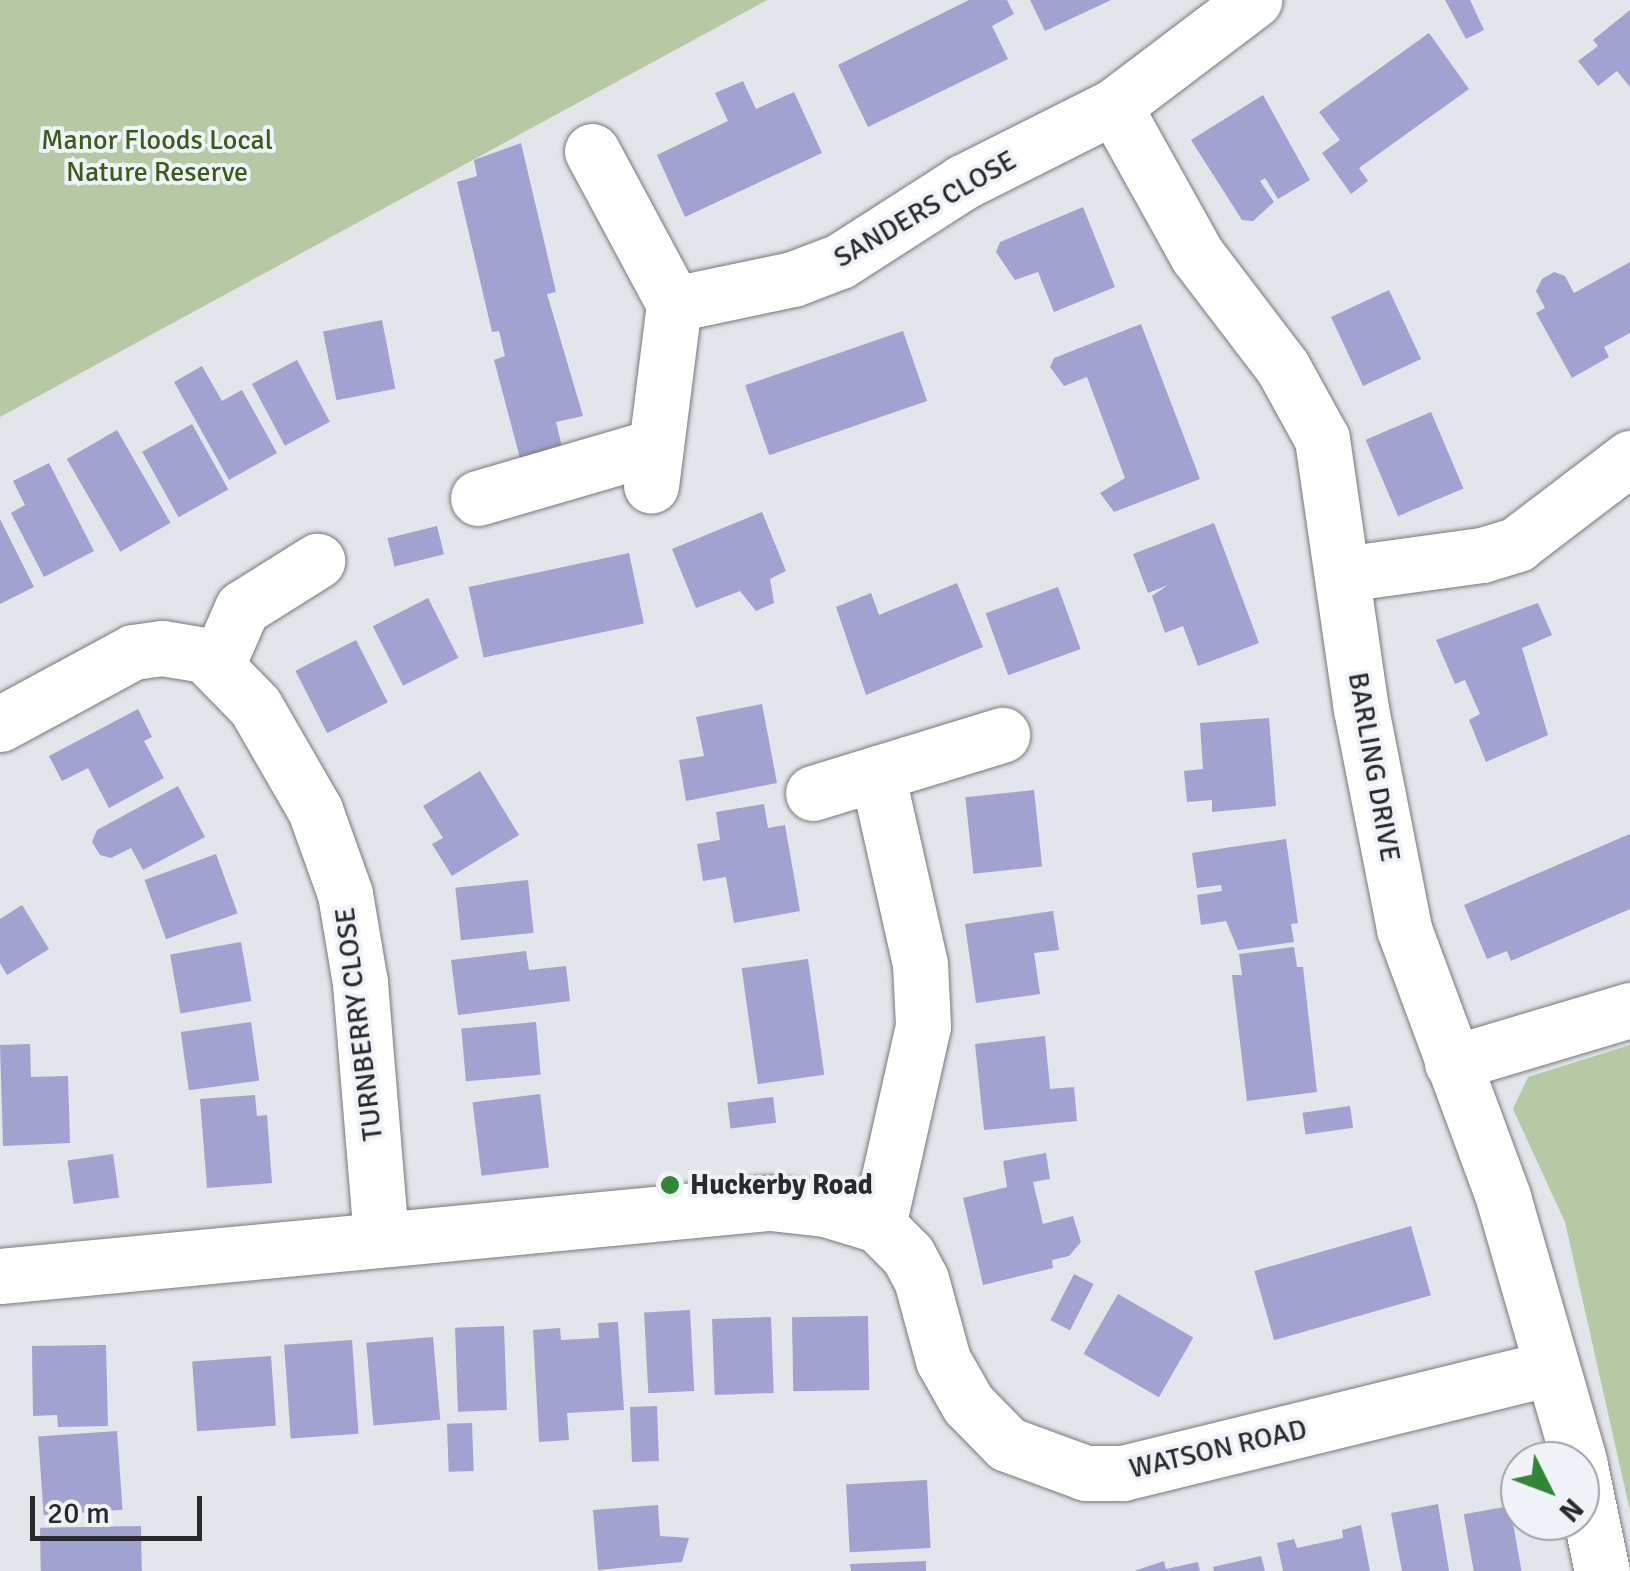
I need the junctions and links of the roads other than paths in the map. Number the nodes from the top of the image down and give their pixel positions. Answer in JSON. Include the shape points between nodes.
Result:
{"nodes":[{"id":1,"x":1254,"y":0,"type":"edge"},
{"id":2,"x":1114,"y":106,"type":"junction"},
{"id":3,"x":592,"y":151,"type":"dead end"},
{"id":4,"x":674,"y":304,"type":"junction"},
{"id":5,"x":1630,"y":458,"type":"edge"},
{"id":6,"x":478,"y":498,"type":"dead end"},
{"id":7,"x":317,"y":561,"type":"dead end"},
{"id":8,"x":1343,"y":574,"type":"junction"},
{"id":9,"x":217,"y":664,"type":"junction"},
{"id":10,"x":0,"y":724,"type":"edge"},
{"id":11,"x":1002,"y":735,"type":"dead end"},
{"id":12,"x":877,"y":773,"type":"junction"},
{"id":13,"x":813,"y":793,"type":"dead end"},
{"id":14,"x":1630,"y":1010,"type":"edge"},
{"id":15,"x":1452,"y":1063,"type":"junction"},
{"id":16,"x":878,"y":1225,"type":"junction"},
{"id":17,"x":381,"y":1239,"type":"junction"},
{"id":18,"x":0,"y":1276,"type":"edge"},
{"id":19,"x":1551,"y":1368,"type":"junction"},
{"id":20,"x":1572,"y":1441,"type":"edge"},
{"id":21,"x":1596,"y":1541,"type":"edge"},
{"id":22,"x":1602,"y":1571,"type":"edge"}],
"edges":[{"from":1,"to":2,"type":"street","name":"SANDERS CLOSE"},
{"from":2,"to":4,"type":"street","name":"SANDERS CLOSE","via":[[962,182],[840,261],[793,280]]},
{"from":2,"to":8,"type":"street","name":"BARLING DRIVE","via":[[1197,255],[1308,409],[1322,438]]},
{"from":3,"to":4,"type":"street"},
{"from":4,"to":6,"type":"street","via":[[653,466]]},
{"from":5,"to":8,"type":"street","via":[[1517,544]]},
{"from":7,"to":9,"type":"street","via":[[242,608]]},
{"from":8,"to":15,"type":"street","name":"BARLING DRIVE","via":[[1404,928]]},
{"from":9,"to":10,"type":"street","via":[[205,655],[162,648],[133,652]]},
{"from":9,"to":17,"type":"street","name":"TURNBERRY CLOSE","via":[[288,754],[345,894],[360,983]]},
{"from":11,"to":12,"type":"street"},
{"from":12,"to":13,"type":"street"},
{"from":12,"to":16,"type":"street","via":[[920,964],[923,1026]]},
{"from":14,"to":15,"type":"street"},
{"from":15,"to":19,"type":"street","name":"BARLING DRIVE","via":[[1503,1197]]},
{"from":16,"to":17,"type":"street","via":[[825,1209],[770,1203]]},
{"from":16,"to":19,"type":"street","name":"WATSON ROAD","via":[[922,1279],[944,1360],[968,1404],[1007,1444],[1086,1474],[1122,1473]]},
{"from":17,"to":18,"type":"street"},
{"from":19,"to":20,"type":"street","name":"BARLING DRIVE"},
{"from":21,"to":22,"type":"street","name":"BARLING DRIVE"}]}
